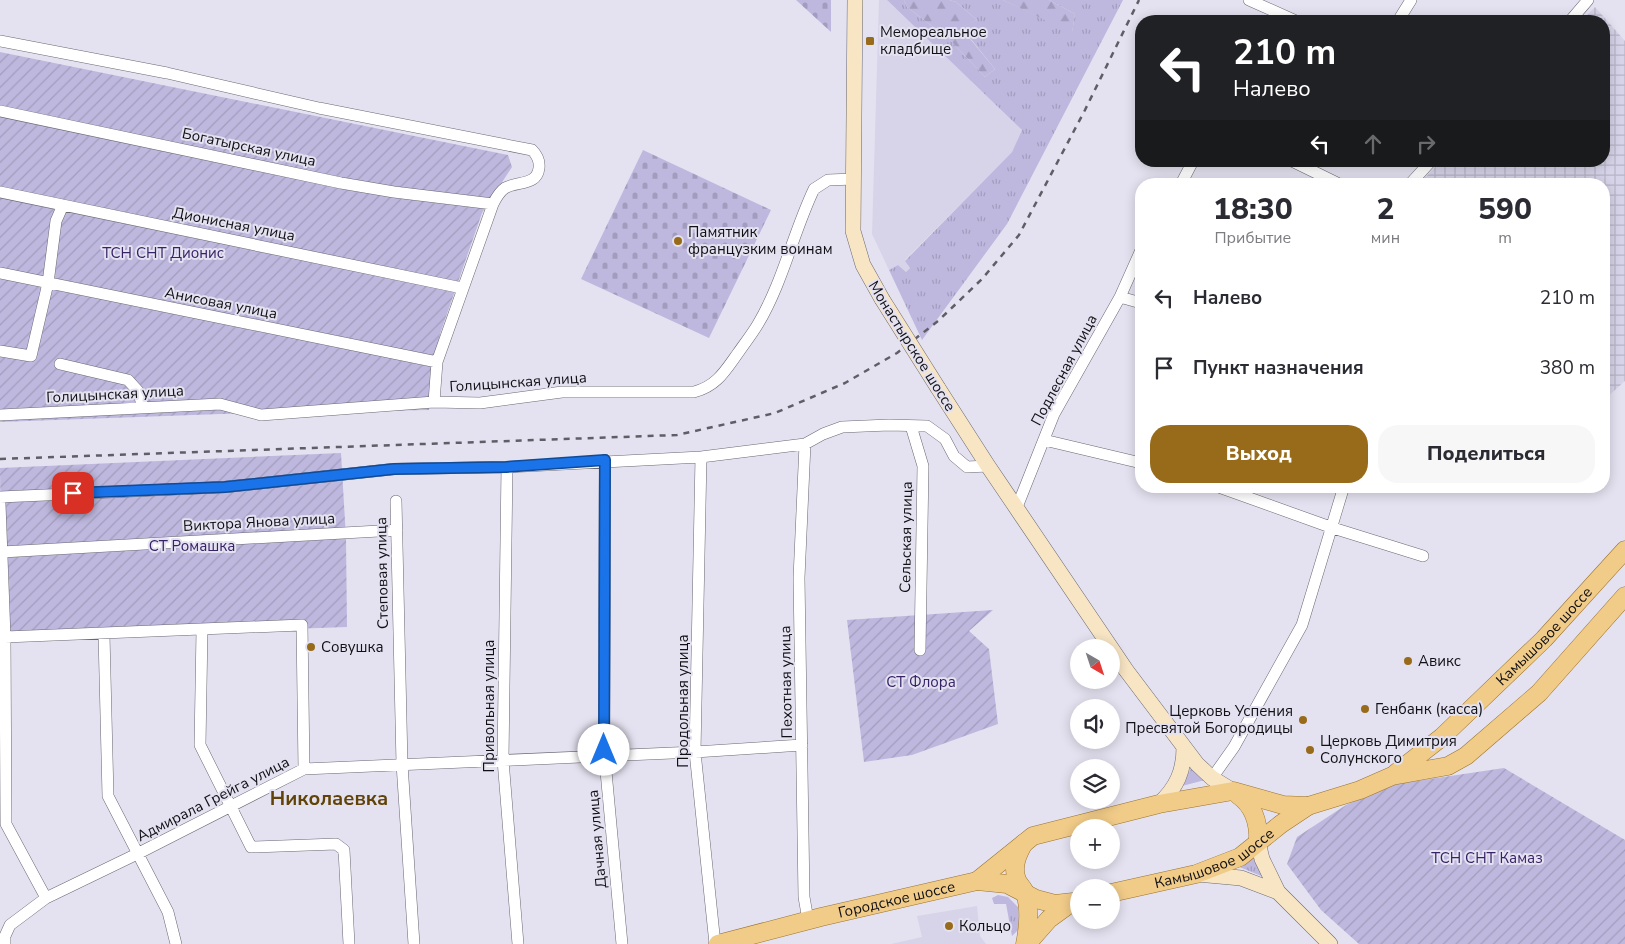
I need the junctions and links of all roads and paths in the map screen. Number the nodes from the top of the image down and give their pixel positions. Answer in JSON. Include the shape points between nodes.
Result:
{"nodes":[{"id":1,"x":855,"y":0,"type":"edge"},
{"id":2,"x":1248,"y":0,"type":"edge"},
{"id":3,"x":1412,"y":0,"type":"edge"},
{"id":4,"x":1588,"y":0,"type":"edge"},
{"id":5,"x":1282,"y":15,"type":"edge"},
{"id":6,"x":1402,"y":15,"type":"edge"},
{"id":7,"x":1575,"y":15,"type":"edge"},
{"id":8,"x":0,"y":41,"type":"edge"},
{"id":9,"x":0,"y":111,"type":"edge"},
{"id":10,"x":1305,"y":167,"type":"edge"},
{"id":11,"x":1426,"y":167,"type":"edge"},
{"id":12,"x":1327,"y":178,"type":"edge"},
{"id":13,"x":1415,"y":178,"type":"edge"},
{"id":14,"x":854,"y":179,"type":"junction"},
{"id":15,"x":0,"y":192,"type":"edge"},
{"id":16,"x":493,"y":204,"type":"junction"},
{"id":17,"x":63,"y":205,"type":"junction"},
{"id":18,"x":1135,"y":263,"type":"edge"},
{"id":19,"x":0,"y":274,"type":"edge"},
{"id":20,"x":48,"y":283,"type":"junction"},
{"id":21,"x":462,"y":288,"type":"junction"},
{"id":22,"x":1120,"y":297,"type":"junction"},
{"id":23,"x":1135,"y":301,"type":"edge"},
{"id":24,"x":0,"y":351,"type":"edge"},
{"id":25,"x":437,"y":362,"type":"junction"},
{"id":26,"x":60,"y":364,"type":"dead end"},
{"id":27,"x":434,"y":402,"type":"junction"},
{"id":28,"x":143,"y":407,"type":"junction"},
{"id":29,"x":0,"y":415,"type":"edge"},
{"id":30,"x":911,"y":426,"type":"junction"},
{"id":31,"x":1044,"y":440,"type":"junction"},
{"id":32,"x":805,"y":444,"type":"junction"},
{"id":33,"x":701,"y":457,"type":"junction"},
{"id":34,"x":605,"y":460,"type":"junction"},
{"id":35,"x":1135,"y":462,"type":"edge"},
{"id":36,"x":988,"y":466,"type":"junction"},
{"id":37,"x":506,"y":467,"type":"junction"},
{"id":38,"x":1236,"y":493,"type":"edge"},
{"id":39,"x":1342,"y":493,"type":"edge"},
{"id":40,"x":0,"y":497,"type":"edge"},
{"id":41,"x":396,"y":501,"type":"dead end"},
{"id":42,"x":0,"y":504,"type":"edge"},
{"id":43,"x":1017,"y":507,"type":"junction"},
{"id":44,"x":1333,"y":528,"type":"junction"},
{"id":45,"x":397,"y":530,"type":"junction"},
{"id":46,"x":1625,"y":550,"type":"edge"},
{"id":47,"x":2,"y":552,"type":"junction"},
{"id":48,"x":1423,"y":556,"type":"dead end"},
{"id":49,"x":2,"y":579,"type":"edge"},
{"id":50,"x":1625,"y":596,"type":"edge"},
{"id":51,"x":202,"y":630,"type":"junction"},
{"id":52,"x":104,"y":635,"type":"junction"},
{"id":53,"x":5,"y":637,"type":"junction"},
{"id":54,"x":920,"y":650,"type":"dead end"},
{"id":55,"x":2,"y":674,"type":"edge"},
{"id":56,"x":802,"y":745,"type":"junction"},
{"id":57,"x":1184,"y":747,"type":"junction"},
{"id":58,"x":695,"y":752,"type":"junction"},
{"id":59,"x":604,"y":756,"type":"junction"},
{"id":60,"x":503,"y":760,"type":"junction"},
{"id":61,"x":402,"y":764,"type":"junction"},
{"id":62,"x":304,"y":769,"type":"junction"},
{"id":63,"x":1392,"y":776,"type":"junction"},
{"id":64,"x":1212,"y":778,"type":"junction"},
{"id":65,"x":1233,"y":792,"type":"junction"},
{"id":66,"x":1159,"y":804,"type":"junction"},
{"id":67,"x":1308,"y":806,"type":"junction"},
{"id":68,"x":231,"y":807,"type":"junction"},
{"id":69,"x":1026,"y":841,"type":"junction"},
{"id":70,"x":1258,"y":842,"type":"junction"},
{"id":71,"x":137,"y":854,"type":"junction"},
{"id":72,"x":1196,"y":874,"type":"junction"},
{"id":73,"x":977,"y":881,"type":"junction"},
{"id":74,"x":1120,"y":891,"type":"edge"},
{"id":75,"x":1025,"y":892,"type":"junction"},
{"id":76,"x":1278,"y":892,"type":"junction"},
{"id":77,"x":46,"y":898,"type":"junction"},
{"id":78,"x":1070,"y":902,"type":"edge"},
{"id":79,"x":1070,"y":905,"type":"edge"},
{"id":80,"x":808,"y":920,"type":"junction"},
{"id":81,"x":5,"y":944,"type":"edge"},
{"id":82,"x":176,"y":944,"type":"edge"},
{"id":83,"x":349,"y":944,"type":"edge"},
{"id":84,"x":414,"y":944,"type":"edge"},
{"id":85,"x":518,"y":944,"type":"edge"},
{"id":86,"x":622,"y":944,"type":"edge"},
{"id":87,"x":716,"y":944,"type":"edge"},
{"id":88,"x":1026,"y":944,"type":"edge"},
{"id":89,"x":1330,"y":944,"type":"edge"}],
"edges":[{"from":1,"to":14,"type":"main road","name":"Монастырское шоссе"},
{"from":2,"to":5,"type":"street"},
{"from":3,"to":6,"type":"street"},
{"from":4,"to":7,"type":"street"},
{"from":8,"to":16,"type":"street","via":[[532,150],[540,166],[535,178],[506,188]]},
{"from":9,"to":16,"type":"street","name":"Богатырская улица","via":[[341,183]]},
{"from":10,"to":12,"type":"street"},
{"from":11,"to":13,"type":"street"},
{"from":14,"to":27,"type":"street","name":"Голицынская улица","via":[[828,180],[814,189],[758,324],[724,374],[706,389],[694,392],[562,392],[480,403]]},
{"from":14,"to":36,"type":"main road","name":"Монастырское шоссе","bridge":true,"via":[[853,231],[863,265]]},
{"from":15,"to":17,"type":"street","name":"Дионисная улица"},
{"from":16,"to":21,"type":"street"},
{"from":17,"to":20,"type":"street","via":[[56,221]]},
{"from":17,"to":21,"type":"street","name":"Дионисная улица"},
{"from":18,"to":22,"type":"street","name":"Подлесная улица"},
{"from":19,"to":20,"type":"street","name":"Анисовая улица"},
{"from":20,"to":24,"type":"street","via":[[30,356]]},
{"from":20,"to":25,"type":"street","name":"Анисовая улица"},
{"from":21,"to":25,"type":"street"},
{"from":22,"to":23,"type":"street"},
{"from":22,"to":31,"type":"street","name":"Подлесная улица","via":[[1054,414]]},
{"from":25,"to":27,"type":"street"},
{"from":26,"to":28,"type":"street","via":[[128,380],[138,391]]},
{"from":27,"to":28,"type":"street","name":"Голицынская улица","via":[[261,415],[220,404]]},
{"from":28,"to":29,"type":"street","name":"Голицынская улица"},
{"from":30,"to":32,"type":"street","via":[[842,427]]},
{"from":30,"to":36,"type":"street","via":[[927,426],[945,439],[954,456],[967,467]]},
{"from":30,"to":54,"type":"street","name":"Сельская улица","via":[[922,466]]},
{"from":31,"to":35,"type":"street"},
{"from":31,"to":43,"type":"street","name":"Подлесная улица"},
{"from":32,"to":33,"type":"street"},
{"from":32,"to":56,"type":"street","name":"Пехотная улица","via":[[799,578]]},
{"from":33,"to":34,"type":"street"},
{"from":33,"to":58,"type":"street","name":"Продольная улица"},
{"from":34,"to":37,"type":"street"},
{"from":34,"to":59,"type":"street","name":"Дачная улица"},
{"from":36,"to":43,"type":"main road","name":"Монастырское шоссе"},
{"from":37,"to":40,"type":"street","via":[[394,469],[225,487]]},
{"from":37,"to":60,"type":"street","name":"Привольная улица"},
{"from":38,"to":44,"type":"street"},
{"from":39,"to":44,"type":"street"},
{"from":41,"to":45,"type":"street","name":"Степовая улица"},
{"from":42,"to":47,"type":"street"},
{"from":43,"to":57,"type":"main road","name":"Монастырское шоссе","via":[[1126,670]]},
{"from":44,"to":48,"type":"street"},
{"from":44,"to":64,"type":"street","via":[[1302,626],[1234,747]]},
{"from":45,"to":47,"type":"street","name":"Виктора Янова улица"},
{"from":45,"to":61,"type":"street","name":"Степовая улица"},
{"from":46,"to":63,"type":"main road","name":"Камышовое шоссе","via":[[1544,639],[1442,737]]},
{"from":47,"to":49,"type":"street"},
{"from":49,"to":53,"type":"street"},
{"from":50,"to":63,"type":"main road","name":"Камышовое шоссе","via":[[1539,693],[1466,756],[1448,766]]},
{"from":51,"to":52,"type":"street"},
{"from":51,"to":62,"type":"street","via":[[302,625]]},
{"from":51,"to":68,"type":"street","via":[[200,745]]},
{"from":52,"to":53,"type":"street"},
{"from":52,"to":71,"type":"street","via":[[108,796]]},
{"from":53,"to":55,"type":"street"},
{"from":55,"to":77,"type":"street","via":[[6,824]]},
{"from":56,"to":58,"type":"street","name":"Адмирала Грейга улица"},
{"from":56,"to":80,"type":"street","name":"Пехотная улица","via":[[804,897]]},
{"from":57,"to":64,"type":"main road","name":"Монастырское шоссе"},
{"from":57,"to":66,"type":"main road","via":[[1180,779]]},
{"from":58,"to":59,"type":"street","name":"Адмирала Грейга улица"},
{"from":58,"to":87,"type":"street","name":"Продольная улица"},
{"from":59,"to":60,"type":"street","name":"Адмирала Грейга улица"},
{"from":59,"to":86,"type":"street","name":"Дачная улица"},
{"from":60,"to":61,"type":"street","name":"Адмирала Грейга улица"},
{"from":60,"to":85,"type":"street","name":"Привольная улица"},
{"from":61,"to":62,"type":"street","name":"Адмирала Грейга улица"},
{"from":61,"to":84,"type":"street","name":"Степовая улица"},
{"from":62,"to":68,"type":"street","name":"Адмирала Грейга улица"},
{"from":63,"to":67,"type":"main road","name":"Камышовое шоссе"},
{"from":64,"to":65,"type":"main road","name":"Монастырское шоссе"},
{"from":65,"to":66,"type":"main road"},
{"from":65,"to":67,"type":"main road","via":[[1274,803]]},
{"from":65,"to":70,"type":"main road","name":"Монастырское шоссе","via":[[1243,798],[1256,818]]},
{"from":66,"to":69,"type":"main road","via":[[1032,836]]},
{"from":67,"to":70,"type":"main road","name":"Камышовое шоссе"},
{"from":68,"to":71,"type":"street","name":"Адмирала Грейга улица"},
{"from":68,"to":83,"type":"street","via":[[253,848],[336,844],[342,847],[345,853]]},
{"from":69,"to":73,"type":"main road"},
{"from":69,"to":75,"type":"main road","via":[[1015,860],[1017,881]]},
{"from":70,"to":72,"type":"main road","name":"Камышовое шоссе","via":[[1240,857]]},
{"from":70,"to":76,"type":"main road","via":[[1262,859]]},
{"from":71,"to":77,"type":"street","name":"Адмирала Грейга улица"},
{"from":71,"to":82,"type":"street","via":[[168,912]]},
{"from":72,"to":74,"type":"main road","name":"Камышовое шоссе"},
{"from":72,"to":76,"type":"main road","via":[[1241,878]]},
{"from":73,"to":75,"type":"main road","name":"Городское шоссе","via":[[1007,884]]},
{"from":73,"to":80,"type":"main road","name":"Городское шоссе"},
{"from":75,"to":78,"type":"main road","name":"Городское шоссе","via":[[1055,904]]},
{"from":75,"to":88,"type":"main road"},
{"from":76,"to":89,"type":"main road"},
{"from":77,"to":81,"type":"street","name":"Адмирала Грейга улица","via":[[10,925],[4,936]]},
{"from":79,"to":88,"type":"main road","via":[[1049,919]]},
{"from":80,"to":87,"type":"main road","name":"Городское шоссе"}]}
